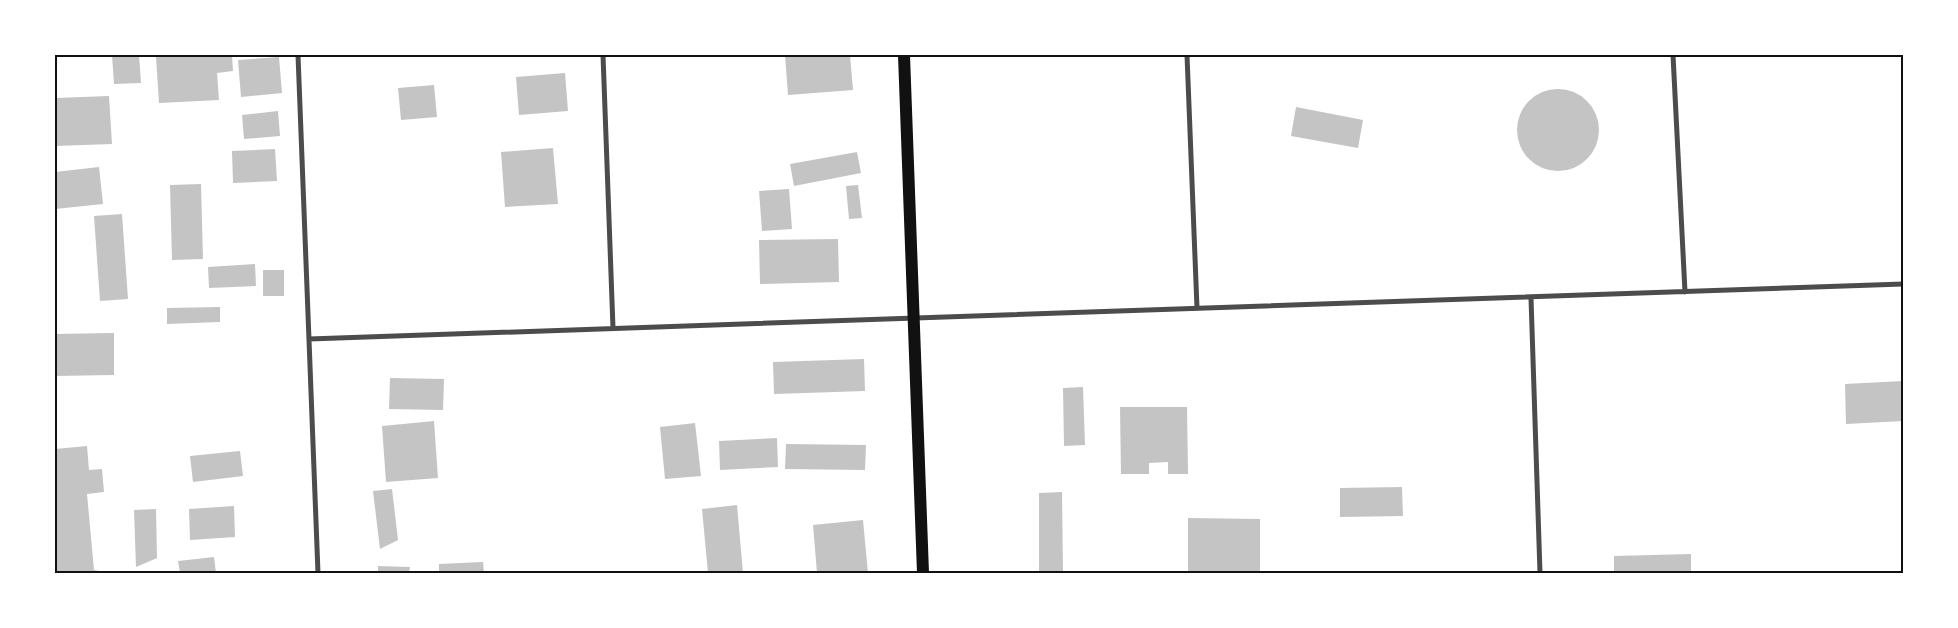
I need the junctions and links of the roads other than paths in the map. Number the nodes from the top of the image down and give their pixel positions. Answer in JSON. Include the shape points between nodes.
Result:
{"nodes":[{"id":1,"x":298,"y":55,"type":"edge"},
{"id":2,"x":603,"y":55,"type":"edge"},
{"id":3,"x":904,"y":55,"type":"edge"},
{"id":4,"x":1187,"y":55,"type":"edge"},
{"id":5,"x":1673,"y":55,"type":"edge"},
{"id":6,"x":1903,"y":284,"type":"edge"},
{"id":7,"x":1685,"y":292,"type":"junction"},
{"id":8,"x":1531,"y":298,"type":"junction"},
{"id":9,"x":1197,"y":308,"type":"junction"},
{"id":10,"x":914,"y":317,"type":"junction"},
{"id":11,"x":613,"y":328,"type":"junction"},
{"id":12,"x":309,"y":339,"type":"junction"},
{"id":13,"x":318,"y":573,"type":"edge"},
{"id":14,"x":922,"y":573,"type":"edge"},
{"id":15,"x":1540,"y":573,"type":"edge"}],
"edges":[{"from":1,"to":12,"type":"street"},
{"from":2,"to":11,"type":"street"},
{"from":3,"to":10,"type":"main road"},
{"from":4,"to":9,"type":"street"},
{"from":5,"to":7,"type":"street"},
{"from":6,"to":7,"type":"street"},
{"from":7,"to":8,"type":"street"},
{"from":8,"to":9,"type":"street"},
{"from":8,"to":15,"type":"street"},
{"from":9,"to":10,"type":"street"},
{"from":10,"to":11,"type":"street"},
{"from":10,"to":14,"type":"main road"},
{"from":11,"to":12,"type":"street"},
{"from":12,"to":13,"type":"street"}]}
